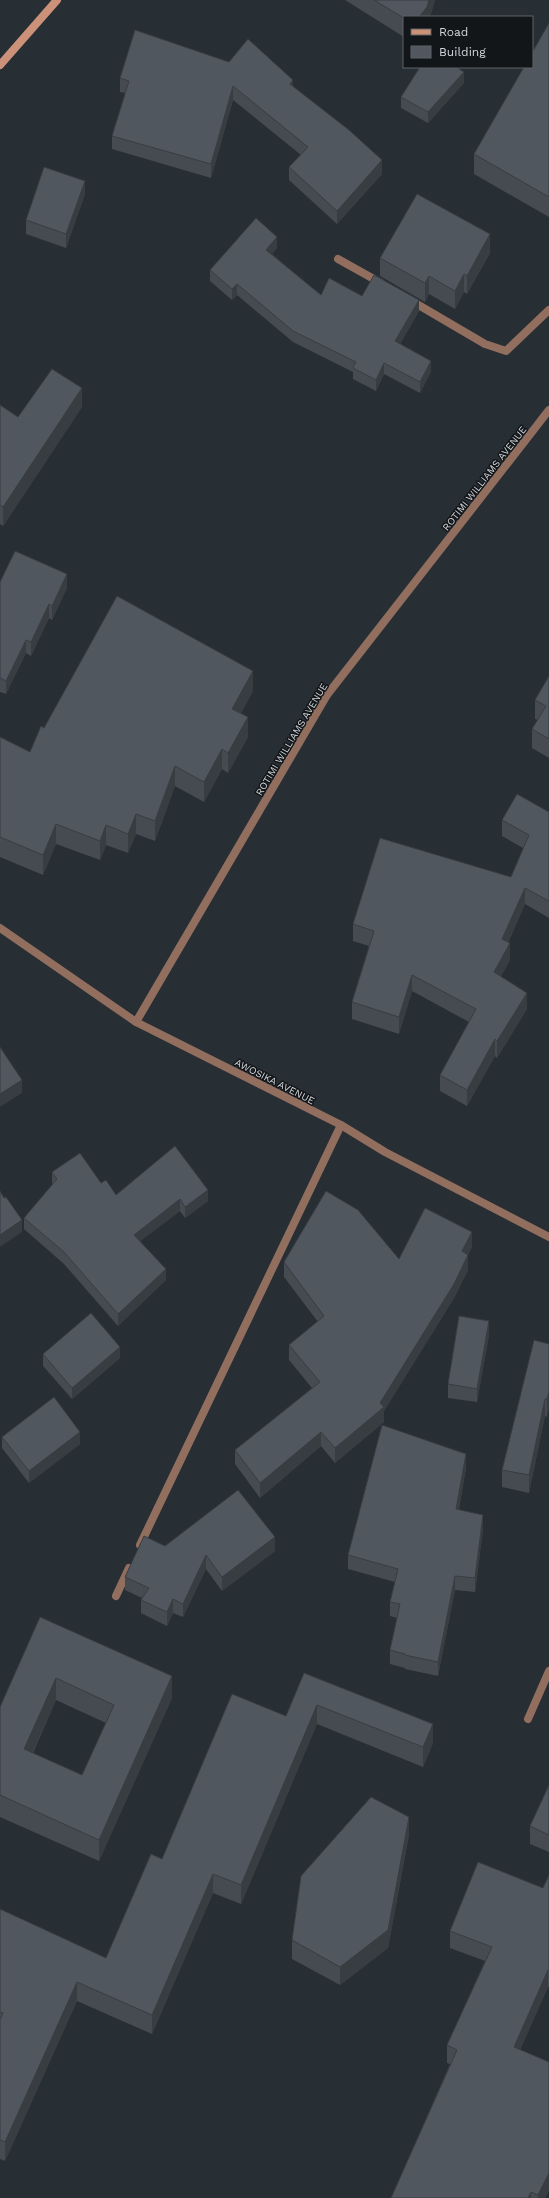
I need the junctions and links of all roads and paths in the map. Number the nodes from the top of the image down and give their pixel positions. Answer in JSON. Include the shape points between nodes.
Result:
{"nodes":[{"id":1,"x":58,"y":0,"type":"edge"},
{"id":2,"x":0,"y":65,"type":"edge"},
{"id":3,"x":338,"y":259,"type":"dead end"},
{"id":4,"x":392,"y":290,"type":"edge"},
{"id":5,"x":405,"y":298,"type":"edge"},
{"id":6,"x":549,"y":310,"type":"edge"},
{"id":7,"x":549,"y":410,"type":"edge"},
{"id":8,"x":0,"y":928,"type":"edge"},
{"id":9,"x":136,"y":1022,"type":"junction"},
{"id":10,"x":341,"y":1126,"type":"junction"},
{"id":11,"x":549,"y":1237,"type":"edge"},
{"id":12,"x":116,"y":1596,"type":"dead end"},
{"id":13,"x":549,"y":1672,"type":"edge"},
{"id":14,"x":528,"y":1719,"type":"dead end"}],
"edges":[{"from":1,"to":2,"type":"main road"},
{"from":3,"to":4,"type":"street"},
{"from":5,"to":6,"type":"street","via":[[485,344],[506,351]]},
{"from":7,"to":9,"type":"street","name":"ROTIMI WILLIAMS AVENUE","via":[[327,695]]},
{"from":8,"to":9,"type":"street","name":"AWOSIKA AVENUE"},
{"from":9,"to":10,"type":"street","name":"AWOSIKA AVENUE"},
{"from":10,"to":11,"type":"street","name":"AWOSIKA AVENUE","via":[[385,1152]]},
{"from":10,"to":12,"type":"street"},
{"from":13,"to":14,"type":"street"}]}
